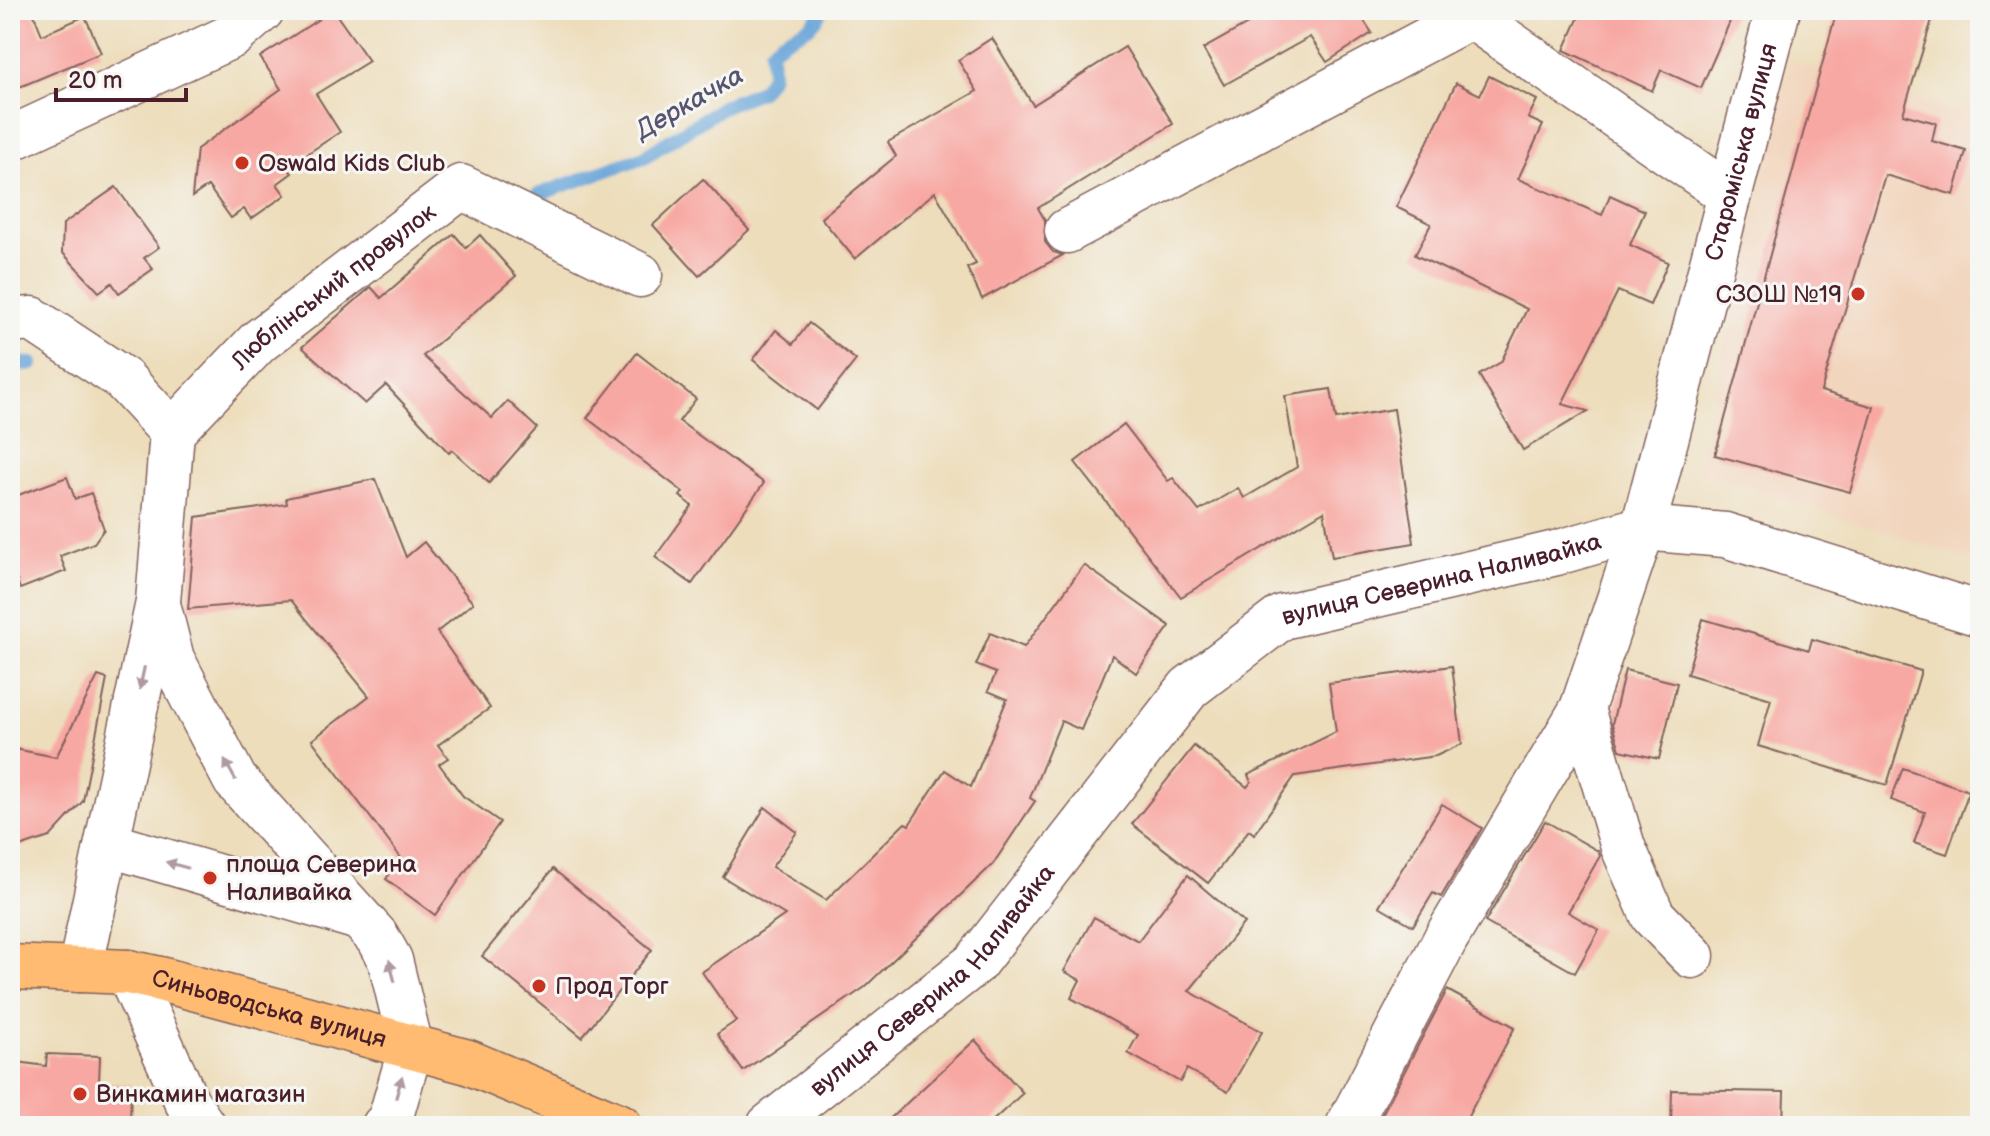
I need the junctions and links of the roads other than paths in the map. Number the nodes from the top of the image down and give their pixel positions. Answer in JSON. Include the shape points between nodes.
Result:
{"nodes":[{"id":1,"x":262,"y":10,"type":"edge"},
{"id":2,"x":1778,"y":10,"type":"edge"},
{"id":3,"x":1478,"y":14,"type":"edge"},
{"id":4,"x":10,"y":139,"type":"edge"},
{"id":5,"x":1728,"y":194,"type":"junction"},
{"id":6,"x":1067,"y":231,"type":"dead end"},
{"id":7,"x":640,"y":275,"type":"dead end"},
{"id":8,"x":10,"y":321,"type":"edge"},
{"id":9,"x":172,"y":432,"type":"junction"},
{"id":10,"x":1643,"y":528,"type":"junction"},
{"id":11,"x":158,"y":602,"type":"junction"},
{"id":12,"x":1980,"y":614,"type":"edge"},
{"id":13,"x":1582,"y":709,"type":"junction"},
{"id":14,"x":107,"y":844,"type":"junction"},
{"id":15,"x":359,"y":918,"type":"junction"},
{"id":16,"x":1692,"y":956,"type":"dead end"},
{"id":17,"x":10,"y":967,"type":"edge"},
{"id":18,"x":80,"y":970,"type":"junction"},
{"id":19,"x":128,"y":972,"type":"junction"},
{"id":20,"x":411,"y":1047,"type":"junction"},
{"id":21,"x":191,"y":1118,"type":"edge"},
{"id":22,"x":384,"y":1126,"type":"edge"},
{"id":23,"x":620,"y":1126,"type":"edge"},
{"id":24,"x":769,"y":1126,"type":"edge"},
{"id":25,"x":1348,"y":1126,"type":"edge"}],
"edges":[{"from":1,"to":4,"type":"street","via":[[232,36]]},
{"from":2,"to":5,"type":"street","name":"Староміська вулиця"},
{"from":3,"to":5,"type":"street"},
{"from":3,"to":6,"type":"street"},
{"from":5,"to":10,"type":"street","name":"Староміська вулиця"},
{"from":7,"to":9,"type":"street","name":"Люблінський провулок","via":[[461,187],[258,342]]},
{"from":8,"to":9,"type":"street","via":[[32,319],[123,379]]},
{"from":9,"to":11,"type":"street"},
{"from":10,"to":12,"type":"street","name":"вулиця Северина Наливайка","via":[[1725,535]]},
{"from":10,"to":13,"type":"street","name":"Староміська вулиця"},
{"from":10,"to":24,"type":"street","name":"вулиця Северина Наливайка","via":[[1282,617],[1189,688],[975,963]]},
{"from":11,"to":14,"type":"street","one_way":true},
{"from":15,"to":11,"type":"street","one_way":true,"via":[[235,780],[172,659]]},
{"from":13,"to":16,"type":"street","via":[[1623,847],[1653,916]]},
{"from":13,"to":25,"type":"street","name":"Староміська вулиця","via":[[1446,938]]},
{"from":15,"to":14,"type":"street","one_way":true},
{"from":14,"to":18,"type":"street"},
{"from":20,"to":15,"type":"street","one_way":true,"via":[[390,960]]},
{"from":17,"to":18,"type":"main road","name":"Синьоводська вулиця"},
{"from":18,"to":19,"type":"main road","name":"Синьоводська вулиця"},
{"from":19,"to":20,"type":"main road","name":"Синьоводська вулиця"},
{"from":19,"to":21,"type":"street","name":"Синьоводська вулиця"},
{"from":22,"to":20,"type":"street","name":"Синьоводська вулиця","one_way":true},
{"from":20,"to":23,"type":"main road","name":"Синьоводська вулиця","via":[[478,1066]]}]}
